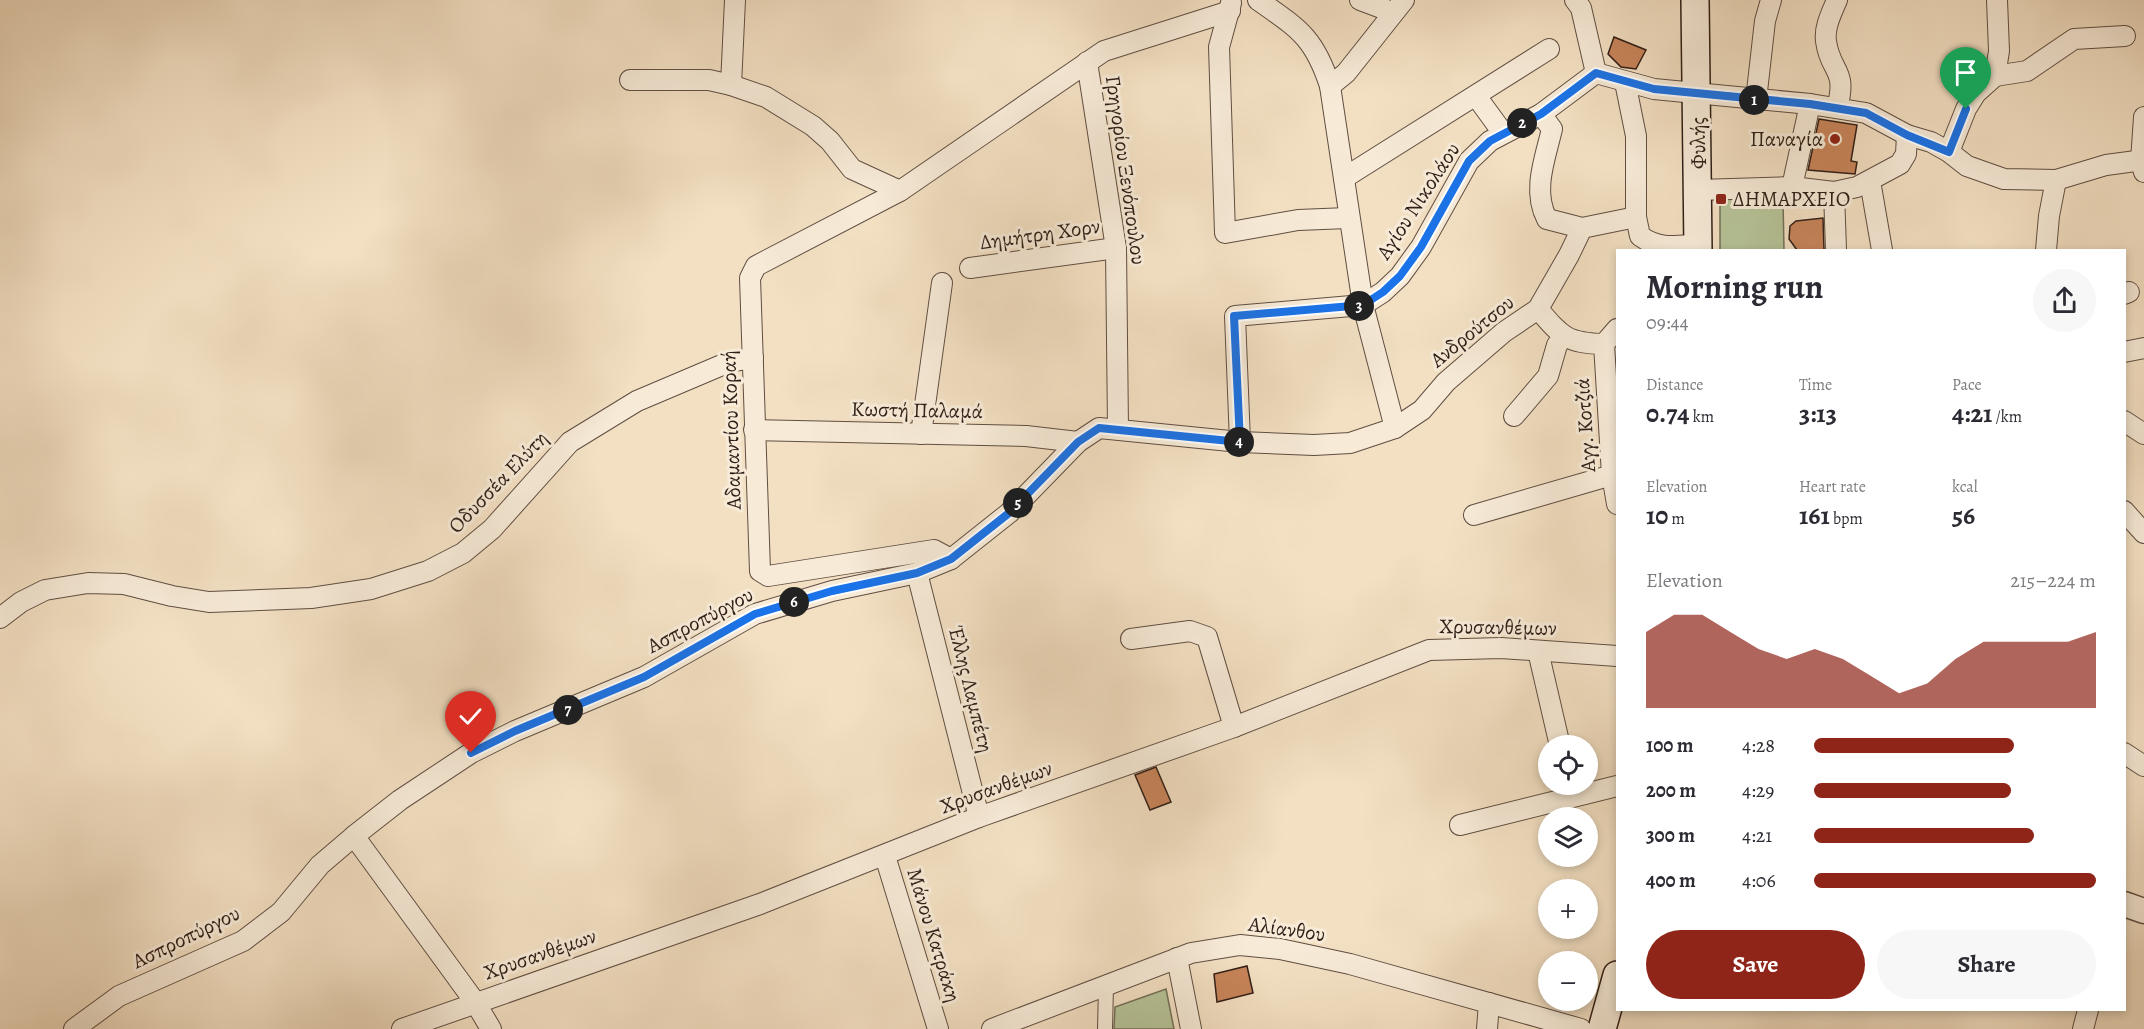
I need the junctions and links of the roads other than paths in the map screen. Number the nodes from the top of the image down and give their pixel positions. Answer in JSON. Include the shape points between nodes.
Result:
{"nodes":[{"id":1,"x":735,"y":0,"type":"edge"},
{"id":2,"x":1258,"y":0,"type":"edge"},
{"id":3,"x":1360,"y":0,"type":"edge"},
{"id":4,"x":1695,"y":0,"type":"edge"},
{"id":5,"x":1771,"y":0,"type":"edge"},
{"id":6,"x":1837,"y":0,"type":"edge"},
{"id":7,"x":1997,"y":0,"type":"edge"},
{"id":8,"x":1581,"y":3,"type":"edge"},
{"id":9,"x":1231,"y":5,"type":"edge"},
{"id":10,"x":1398,"y":6,"type":"edge"},
{"id":11,"x":2125,"y":36,"type":"dead end"},
{"id":12,"x":1549,"y":49,"type":"dead end"},
{"id":13,"x":1088,"y":62,"type":"junction"},
{"id":14,"x":1596,"y":73,"type":"junction"},
{"id":15,"x":1995,"y":76,"type":"junction"},
{"id":16,"x":630,"y":80,"type":"dead end"},
{"id":17,"x":1625,"y":82,"type":"junction"},
{"id":18,"x":731,"y":85,"type":"junction"},
{"id":19,"x":1330,"y":86,"type":"junction"},
{"id":20,"x":1697,"y":93,"type":"junction"},
{"id":21,"x":1476,"y":96,"type":"junction"},
{"id":22,"x":1756,"y":100,"type":"junction"},
{"id":23,"x":1810,"y":104,"type":"junction"},
{"id":24,"x":1837,"y":108,"type":"junction"},
{"id":25,"x":1541,"y":114,"type":"junction"},
{"id":26,"x":2144,"y":117,"type":"edge"},
{"id":27,"x":1503,"y":133,"type":"junction"},
{"id":28,"x":1907,"y":135,"type":"junction"},
{"id":29,"x":1949,"y":152,"type":"junction"},
{"id":30,"x":2143,"y":164,"type":"edge"},
{"id":31,"x":1344,"y":178,"type":"junction"},
{"id":32,"x":1870,"y":180,"type":"junction"},
{"id":33,"x":2056,"y":180,"type":"junction"},
{"id":34,"x":1792,"y":187,"type":"junction"},
{"id":35,"x":900,"y":190,"type":"junction"},
{"id":36,"x":1698,"y":190,"type":"junction"},
{"id":37,"x":1834,"y":192,"type":"junction"},
{"id":38,"x":1348,"y":218,"type":"junction"},
{"id":39,"x":1582,"y":228,"type":"junction"},
{"id":40,"x":1638,"y":235,"type":"edge"},
{"id":41,"x":1698,"y":247,"type":"edge"},
{"id":42,"x":1116,"y":248,"type":"junction"},
{"id":43,"x":1836,"y":249,"type":"edge"},
{"id":44,"x":1882,"y":249,"type":"edge"},
{"id":45,"x":2046,"y":249,"type":"edge"},
{"id":46,"x":970,"y":268,"type":"dead end"},
{"id":47,"x":942,"y":283,"type":"dead end"},
{"id":48,"x":1363,"y":305,"type":"junction"},
{"id":49,"x":1538,"y":309,"type":"junction"},
{"id":50,"x":1611,"y":336,"type":"edge"},
{"id":51,"x":1563,"y":337,"type":"junction"},
{"id":52,"x":2144,"y":348,"type":"edge"},
{"id":53,"x":2126,"y":352,"type":"edge"},
{"id":54,"x":753,"y":358,"type":"junction"},
{"id":55,"x":1514,"y":416,"type":"dead end"},
{"id":56,"x":1118,"y":428,"type":"junction"},
{"id":57,"x":1395,"y":428,"type":"junction"},
{"id":58,"x":754,"y":430,"type":"junction"},
{"id":59,"x":921,"y":434,"type":"junction"},
{"id":60,"x":1078,"y":442,"type":"junction"},
{"id":61,"x":1240,"y":442,"type":"junction"},
{"id":62,"x":1612,"y":475,"type":"junction"},
{"id":63,"x":1616,"y":498,"type":"edge"},
{"id":64,"x":2126,"y":513,"type":"edge"},
{"id":65,"x":1474,"y":515,"type":"dead end"},
{"id":66,"x":2144,"y":533,"type":"edge"},
{"id":67,"x":951,"y":559,"type":"junction"},
{"id":68,"x":917,"y":573,"type":"junction"},
{"id":69,"x":0,"y":618,"type":"edge"},
{"id":70,"x":1131,"y":639,"type":"dead end"},
{"id":71,"x":1538,"y":651,"type":"junction"},
{"id":72,"x":1616,"y":656,"type":"edge"},
{"id":73,"x":1234,"y":727,"type":"junction"},
{"id":74,"x":1557,"y":735,"type":"edge"},
{"id":75,"x":2126,"y":754,"type":"edge"},
{"id":76,"x":2144,"y":766,"type":"edge"},
{"id":77,"x":1616,"y":786,"type":"edge"},
{"id":78,"x":1598,"y":788,"type":"edge"},
{"id":79,"x":1557,"y":795,"type":"edge"},
{"id":80,"x":979,"y":817,"type":"junction"},
{"id":81,"x":1460,"y":825,"type":"dead end"},
{"id":82,"x":354,"y":836,"type":"junction"},
{"id":83,"x":885,"y":856,"type":"junction"},
{"id":84,"x":2126,"y":905,"type":"edge"},
{"id":85,"x":2144,"y":911,"type":"edge"},
{"id":86,"x":1177,"y":958,"type":"junction"},
{"id":87,"x":1616,"y":979,"type":"edge"},
{"id":88,"x":1106,"y":986,"type":"junction"},
{"id":89,"x":475,"y":1002,"type":"junction"},
{"id":90,"x":1489,"y":1003,"type":"junction"},
{"id":91,"x":2088,"y":1011,"type":"edge"},
{"id":92,"x":74,"y":1029,"type":"edge"},
{"id":93,"x":402,"y":1029,"type":"edge"},
{"id":94,"x":491,"y":1029,"type":"edge"},
{"id":95,"x":938,"y":1029,"type":"edge"},
{"id":96,"x":992,"y":1029,"type":"edge"},
{"id":97,"x":1105,"y":1029,"type":"edge"},
{"id":98,"x":1191,"y":1029,"type":"edge"},
{"id":99,"x":1487,"y":1029,"type":"edge"},
{"id":100,"x":1581,"y":1029,"type":"edge"},
{"id":101,"x":1602,"y":1029,"type":"edge"},
{"id":102,"x":2083,"y":1029,"type":"edge"}],
"edges":[{"from":1,"to":18,"type":"street"},
{"from":2,"to":19,"type":"street","via":[[1296,26],[1311,42]]},
{"from":3,"to":10,"type":"street"},
{"from":4,"to":20,"type":"main road","name":"Φυλής"},
{"from":5,"to":22,"type":"street"},
{"from":6,"to":24,"type":"street","via":[[1826,41],[1840,75],[1842,91]]},
{"from":7,"to":15,"type":"street","via":[[2000,51]]},
{"from":8,"to":14,"type":"street"},
{"from":9,"to":13,"type":"street","via":[[1104,51]]},
{"from":9,"to":38,"type":"street","via":[[1219,47],[1225,233],[1298,220]]},
{"from":10,"to":19,"type":"street","via":[[1346,73]]},
{"from":11,"to":15,"type":"street","via":[[2074,39],[2027,71]]},
{"from":12,"to":21,"type":"street"},
{"from":13,"to":35,"type":"street"},
{"from":13,"to":42,"type":"street","name":"Γρηγορίου Ξενόπουλου"},
{"from":14,"to":17,"type":"street"},
{"from":14,"to":25,"type":"street","name":"Αγίου Νικολάου"},
{"from":15,"to":29,"type":"street","via":[[1976,93],[1966,109]]},
{"from":16,"to":18,"type":"street","via":[[709,80]]},
{"from":17,"to":20,"type":"street"},
{"from":17,"to":40,"type":"street","via":[[1636,136]]},
{"from":18,"to":35,"type":"street","via":[[766,97],[813,126],[852,168]]},
{"from":19,"to":31,"type":"street"},
{"from":20,"to":22,"type":"street"},
{"from":20,"to":36,"type":"main road","name":"Φυλής"},
{"from":21,"to":27,"type":"street"},
{"from":21,"to":31,"type":"street"},
{"from":22,"to":23,"type":"street"},
{"from":23,"to":24,"type":"street"},
{"from":23,"to":34,"type":"street"},
{"from":24,"to":28,"type":"street","via":[[1866,113]]},
{"from":25,"to":27,"type":"street","name":"Αγίου Νικολάου"},
{"from":25,"to":39,"type":"street","via":[[1552,129],[1539,204],[1547,219]]},
{"from":26,"to":30,"type":"street"},
{"from":27,"to":48,"type":"street","name":"Αγίου Νικολάου","via":[[1469,161],[1421,247],[1400,276]]},
{"from":28,"to":29,"type":"street"},
{"from":28,"to":32,"type":"street","via":[[1906,154],[1900,164]]},
{"from":29,"to":33,"type":"street","via":[[1967,166],[2004,178]]},
{"from":30,"to":33,"type":"street","via":[[2106,165]]},
{"from":31,"to":38,"type":"street"},
{"from":32,"to":37,"type":"street"},
{"from":32,"to":44,"type":"street"},
{"from":33,"to":45,"type":"street"},
{"from":34,"to":36,"type":"street"},
{"from":34,"to":37,"type":"street"},
{"from":35,"to":54,"type":"street","name":"Αδαμαντίου Κοραή","via":[[756,266],[750,278]]},
{"from":36,"to":41,"type":"main road","name":"Φυλής"},
{"from":37,"to":43,"type":"street"},
{"from":38,"to":48,"type":"street"},
{"from":39,"to":40,"type":"street"},
{"from":39,"to":49,"type":"street","name":"Ανδρούτσου"},
{"from":40,"to":41,"type":"street","via":[[1654,246]]},
{"from":42,"to":46,"type":"street","name":"Δημήτρη Χορν"},
{"from":42,"to":56,"type":"street","name":"Γρηγορίου Ξενόπουλου"},
{"from":47,"to":59,"type":"street"},
{"from":48,"to":57,"type":"street"},
{"from":48,"to":61,"type":"street","via":[[1234,316]]},
{"from":49,"to":51,"type":"street"},
{"from":49,"to":57,"type":"street","name":"Ανδρούτσου","via":[[1504,332],[1446,382],[1422,410]]},
{"from":50,"to":51,"type":"street","via":[[1578,344]]},
{"from":50,"to":62,"type":"street","name":"Αγγ. Κοτζιά"},
{"from":51,"to":55,"type":"street","via":[[1548,376]]},
{"from":52,"to":53,"type":"street"},
{"from":54,"to":58,"type":"street","name":"Αδαμαντίου Κοραή"},
{"from":54,"to":69,"type":"street","name":"Οδυσσέα Ελύτη","via":[[729,362],[637,401],[570,442],[492,529],[463,553],[428,570],[371,589],[311,598],[220,602],[124,584],[88,583],[45,590]]},
{"from":56,"to":60,"type":"street","name":"Ασπροπύργου","via":[[1099,428]]},
{"from":56,"to":61,"type":"street","name":"Ασπροπύργου"},
{"from":57,"to":61,"type":"street","name":"Ασπροπύργου","via":[[1350,443]]},
{"from":58,"to":59,"type":"street","name":"Κωστή Παλαμά"},
{"from":58,"to":67,"type":"street","name":"Αδαμαντίου Κοραή","via":[[760,570],[768,576],[934,550]]},
{"from":59,"to":60,"type":"street","name":"Κωστή Παλαμά","via":[[1026,436]]},
{"from":60,"to":67,"type":"street","name":"Ασπροπύργου","via":[[1009,513]]},
{"from":62,"to":63,"type":"street","name":"Αγγ. Κοτζιά"},
{"from":62,"to":65,"type":"street"},
{"from":64,"to":66,"type":"street"},
{"from":67,"to":68,"type":"street","name":"Ασπροπύργου"},
{"from":68,"to":80,"type":"street","name":"Έλλης Λαμπέτη"},
{"from":68,"to":82,"type":"street","name":"Ασπροπύργου","via":[[832,591],[755,614],[644,677],[471,753]]},
{"from":70,"to":73,"type":"street","via":[[1190,630],[1207,638]]},
{"from":71,"to":72,"type":"street","name":"Χρυσανθέμων"},
{"from":71,"to":73,"type":"street","name":"Χρυσανθέμων","via":[[1457,647],[1428,650]]},
{"from":71,"to":74,"type":"street"},
{"from":73,"to":80,"type":"street","name":"Χρυσανθέμων"},
{"from":75,"to":76,"type":"street"},
{"from":77,"to":78,"type":"street"},
{"from":79,"to":81,"type":"street"},
{"from":80,"to":83,"type":"street","name":"Χρυσανθέμων"},
{"from":82,"to":89,"type":"street"},
{"from":82,"to":92,"type":"street","name":"Ασπροπύργου","via":[[320,865],[281,912],[243,941],[120,996]]},
{"from":83,"to":89,"type":"street","name":"Χρυσανθέμων","via":[[760,904]]},
{"from":83,"to":95,"type":"street","name":"Μάνου Κατράκη"},
{"from":84,"to":85,"type":"street"},
{"from":86,"to":88,"type":"street","name":"Αλίανθου"},
{"from":86,"to":90,"type":"street","name":"Αλίανθου","via":[[1240,945],[1280,949]]},
{"from":86,"to":98,"type":"street"},
{"from":87,"to":101,"type":"main road"},
{"from":88,"to":96,"type":"street","name":"Αλίανθου"},
{"from":88,"to":97,"type":"street"},
{"from":89,"to":93,"type":"street","name":"Χρυσανθέμων"},
{"from":89,"to":94,"type":"street"},
{"from":90,"to":99,"type":"street"},
{"from":90,"to":100,"type":"street","name":"Αλίανθου"},
{"from":91,"to":102,"type":"street"}]}
